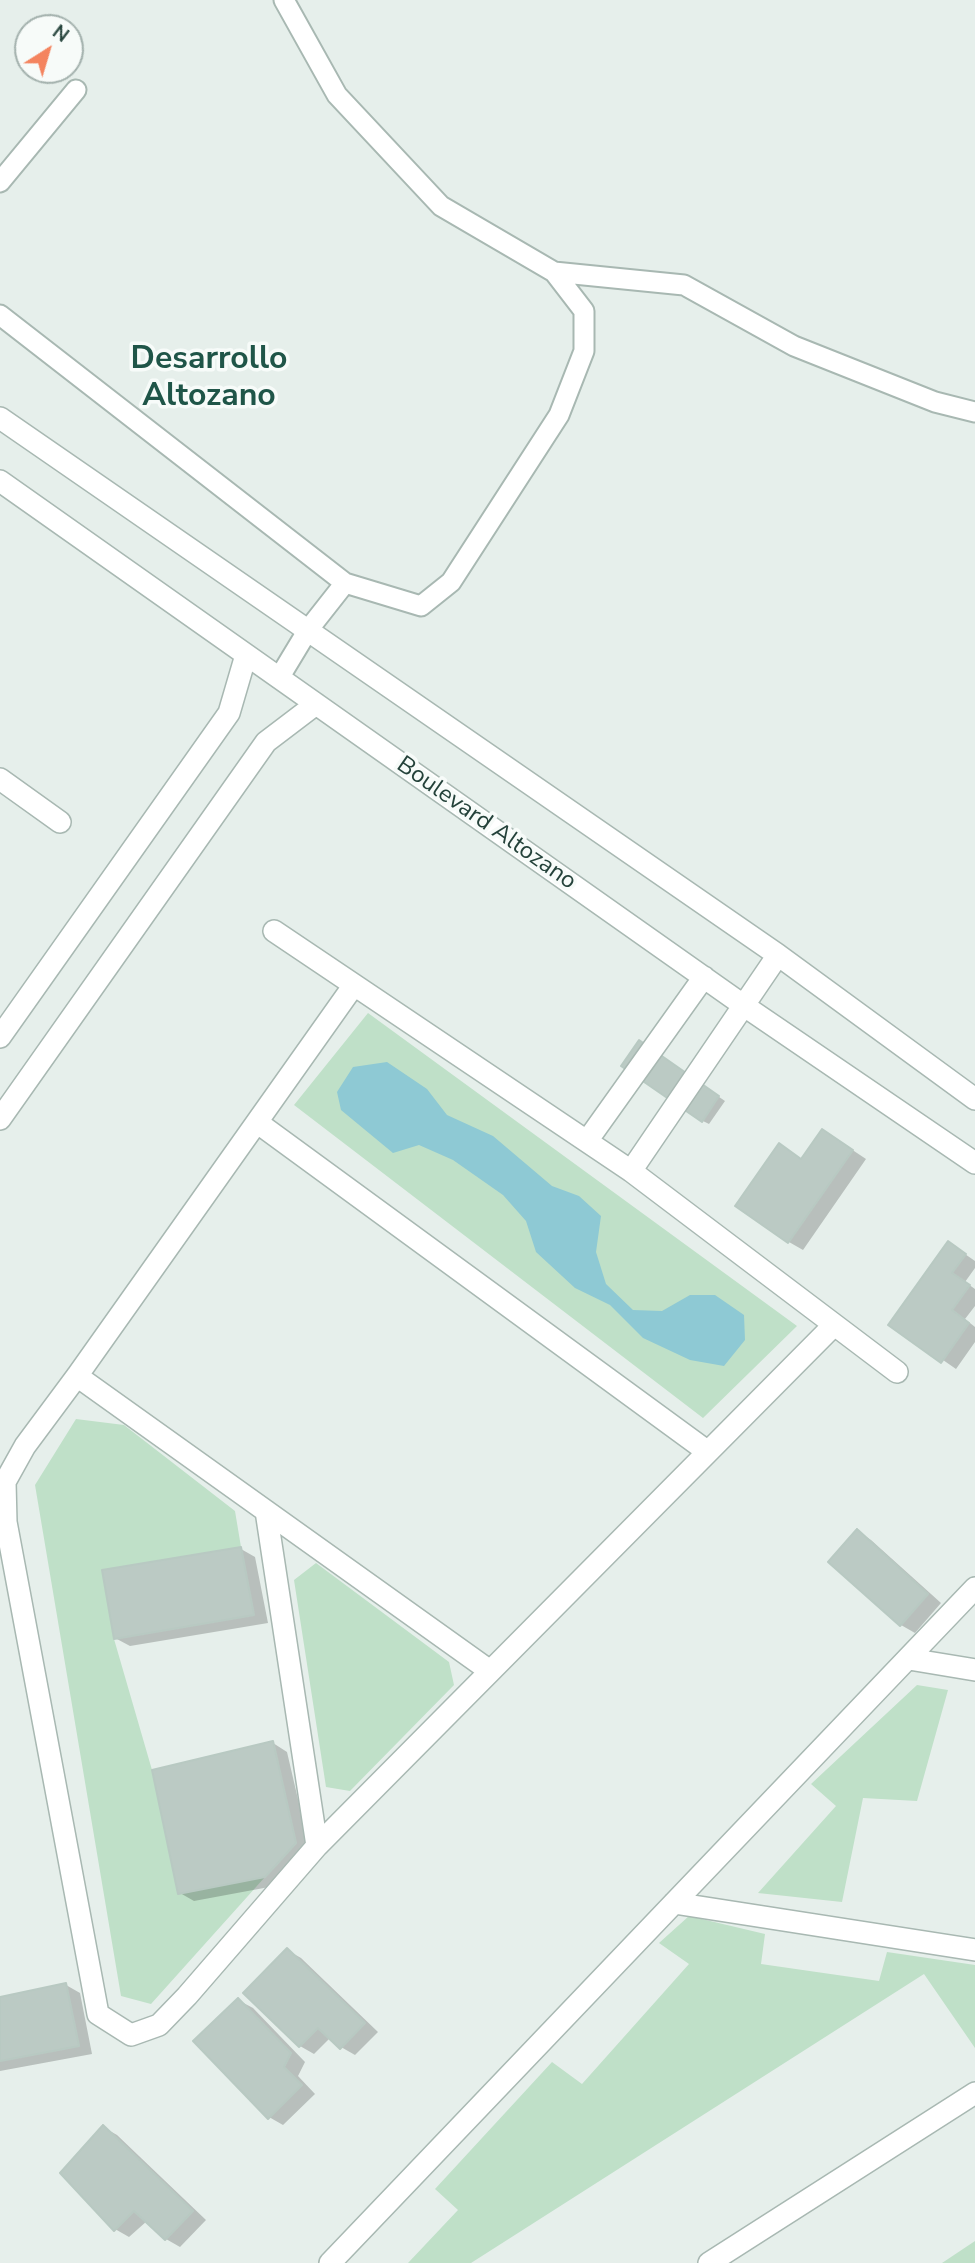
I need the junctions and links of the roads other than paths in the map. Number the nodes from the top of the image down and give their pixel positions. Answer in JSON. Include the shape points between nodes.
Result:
{"nodes":[{"id":1,"x":284,"y":0,"type":"edge"},
{"id":2,"x":76,"y":90,"type":"dead end"},
{"id":3,"x":0,"y":182,"type":"edge"},
{"id":4,"x":554,"y":272,"type":"junction"},
{"id":5,"x":0,"y":315,"type":"edge"},
{"id":6,"x":975,"y":412,"type":"edge"},
{"id":7,"x":0,"y":418,"type":"edge"},
{"id":8,"x":0,"y":481,"type":"edge"},
{"id":9,"x":345,"y":583,"type":"junction"},
{"id":10,"x":309,"y":630,"type":"junction"},
{"id":11,"x":246,"y":655,"type":"junction"},
{"id":12,"x":279,"y":678,"type":"junction"},
{"id":13,"x":316,"y":704,"type":"junction"},
{"id":14,"x":0,"y":779,"type":"edge"},
{"id":15,"x":60,"y":822,"type":"dead end"},
{"id":16,"x":274,"y":931,"type":"dead end"},
{"id":17,"x":778,"y":955,"type":"junction"},
{"id":18,"x":704,"y":977,"type":"junction"},
{"id":19,"x":354,"y":985,"type":"junction"},
{"id":20,"x":743,"y":1005,"type":"junction"},
{"id":21,"x":0,"y":1037,"type":"edge"},
{"id":22,"x":975,"y":1098,"type":"edge"},
{"id":23,"x":0,"y":1119,"type":"edge"},
{"id":24,"x":258,"y":1123,"type":"junction"},
{"id":25,"x":587,"y":1141,"type":"junction"},
{"id":26,"x":975,"y":1163,"type":"edge"},
{"id":27,"x":631,"y":1171,"type":"junction"},
{"id":28,"x":834,"y":1325,"type":"junction"},
{"id":29,"x":897,"y":1372,"type":"dead end"},
{"id":30,"x":77,"y":1376,"type":"junction"},
{"id":31,"x":708,"y":1452,"type":"junction"},
{"id":32,"x":266,"y":1511,"type":"junction"},
{"id":33,"x":975,"y":1588,"type":"edge"},
{"id":34,"x":909,"y":1659,"type":"junction"},
{"id":35,"x":975,"y":1670,"type":"edge"},
{"id":36,"x":490,"y":1671,"type":"junction"},
{"id":37,"x":317,"y":1846,"type":"junction"},
{"id":38,"x":674,"y":1903,"type":"junction"},
{"id":39,"x":975,"y":1950,"type":"edge"},
{"id":40,"x":975,"y":2093,"type":"edge"},
{"id":41,"x":330,"y":2263,"type":"edge"},
{"id":42,"x":709,"y":2263,"type":"edge"}],
"edges":[{"from":1,"to":4,"type":"lane","via":[[337,95],[441,206]]},
{"from":2,"to":3,"type":"lane"},
{"from":4,"to":6,"type":"lane","via":[[684,285],[794,346],[935,402]]},
{"from":4,"to":9,"type":"lane","via":[[584,311],[584,351],[559,415],[451,582],[421,606]]},
{"from":5,"to":9,"type":"lane"},
{"from":7,"to":10,"type":"street"},
{"from":8,"to":11,"type":"street","name":"Boulevard Altozano"},
{"from":9,"to":10,"type":"lane"},
{"from":10,"to":12,"type":"lane"},
{"from":10,"to":17,"type":"street"},
{"from":11,"to":12,"type":"street","name":"Boulevard Altozano"},
{"from":11,"to":21,"type":"street","via":[[229,713]]},
{"from":12,"to":13,"type":"street","name":"Boulevard Altozano"},
{"from":13,"to":18,"type":"street","name":"Boulevard Altozano"},
{"from":13,"to":23,"type":"street","via":[[265,742]]},
{"from":14,"to":15,"type":"street"},
{"from":16,"to":19,"type":"street"},
{"from":17,"to":20,"type":"street"},
{"from":17,"to":22,"type":"street"},
{"from":18,"to":20,"type":"street","name":"Boulevard Altozano"},
{"from":18,"to":25,"type":"street"},
{"from":19,"to":24,"type":"street"},
{"from":19,"to":25,"type":"street"},
{"from":20,"to":26,"type":"street","name":"Boulevard Altozano"},
{"from":20,"to":27,"type":"street"},
{"from":24,"to":30,"type":"street"},
{"from":24,"to":31,"type":"street"},
{"from":25,"to":27,"type":"street"},
{"from":27,"to":28,"type":"street"},
{"from":28,"to":29,"type":"street"},
{"from":28,"to":31,"type":"street"},
{"from":30,"to":32,"type":"street"},
{"from":30,"to":37,"type":"street","via":[[25,1446],[5,1482],[6,1522],[98,2014],[131,2035],[159,2025]]},
{"from":31,"to":36,"type":"street"},
{"from":32,"to":36,"type":"street"},
{"from":32,"to":37,"type":"street"},
{"from":33,"to":34,"type":"street"},
{"from":34,"to":35,"type":"street"},
{"from":34,"to":38,"type":"street"},
{"from":36,"to":37,"type":"street"},
{"from":38,"to":39,"type":"street"},
{"from":38,"to":41,"type":"street"},
{"from":40,"to":42,"type":"street"}]}
